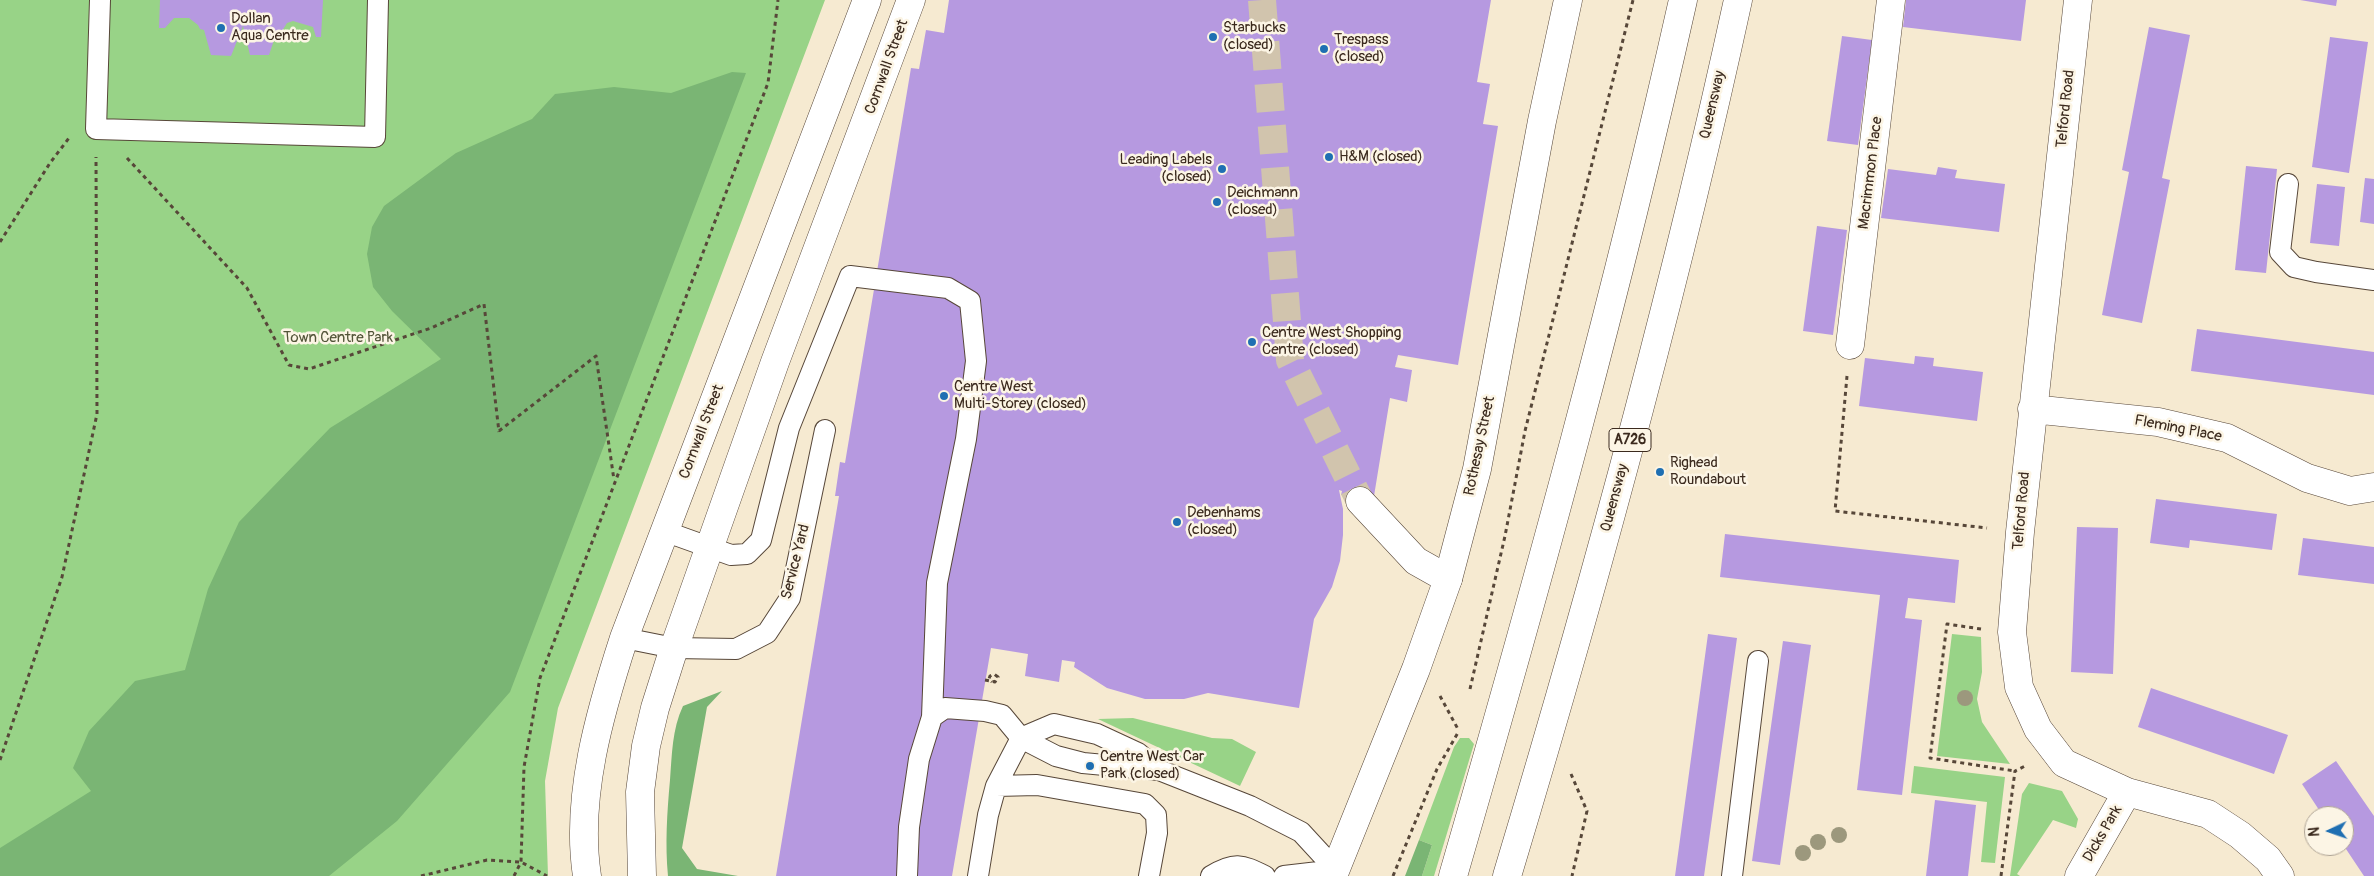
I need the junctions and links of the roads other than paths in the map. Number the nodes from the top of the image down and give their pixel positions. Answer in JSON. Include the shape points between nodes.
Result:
{"nodes":[{"id":1,"x":100,"y":0,"type":"edge"},
{"id":2,"x":378,"y":0,"type":"edge"},
{"id":3,"x":867,"y":0,"type":"edge"},
{"id":4,"x":911,"y":0,"type":"edge"},
{"id":5,"x":1568,"y":0,"type":"edge"},
{"id":6,"x":1683,"y":0,"type":"edge"},
{"id":7,"x":1738,"y":0,"type":"edge"},
{"id":8,"x":1891,"y":0,"type":"edge"},
{"id":9,"x":2078,"y":0,"type":"edge"},
{"id":10,"x":2288,"y":184,"type":"dead end"},
{"id":11,"x":2374,"y":280,"type":"edge"},
{"id":12,"x":1850,"y":345,"type":"road end"},
{"id":13,"x":2032,"y":409,"type":"junction"},
{"id":14,"x":825,"y":430,"type":"dead end"},
{"id":15,"x":2374,"y":487,"type":"edge"},
{"id":16,"x":1360,"y":502,"type":"tunnel mouth"},
{"id":17,"x":664,"y":531,"type":"junction"},
{"id":18,"x":709,"y":548,"type":"junction"},
{"id":19,"x":1448,"y":579,"type":"junction"},
{"id":20,"x":624,"y":638,"type":"junction"},
{"id":21,"x":674,"y":648,"type":"junction"},
{"id":22,"x":1758,"y":661,"type":"dead end"},
{"id":23,"x":932,"y":717,"type":"junction"},
{"id":24,"x":1021,"y":738,"type":"junction"},
{"id":25,"x":1159,"y":770,"type":"junction"},
{"id":26,"x":996,"y":786,"type":"junction"},
{"id":27,"x":2127,"y":792,"type":"junction"},
{"id":28,"x":1334,"y":873,"type":"edge"},
{"id":29,"x":587,"y":876,"type":"edge"},
{"id":30,"x":642,"y":876,"type":"edge"},
{"id":31,"x":907,"y":876,"type":"edge"},
{"id":32,"x":978,"y":876,"type":"edge"},
{"id":33,"x":1149,"y":876,"type":"edge"},
{"id":34,"x":1211,"y":876,"type":"edge"},
{"id":35,"x":1265,"y":876,"type":"edge"},
{"id":36,"x":1284,"y":876,"type":"edge"},
{"id":37,"x":1452,"y":876,"type":"edge"},
{"id":38,"x":1507,"y":876,"type":"edge"},
{"id":39,"x":1732,"y":876,"type":"edge"},
{"id":40,"x":2079,"y":876,"type":"edge"},
{"id":41,"x":2280,"y":876,"type":"edge"}],
"edges":[{"from":1,"to":2,"type":"lane","via":[[96,129],[375,137]]},
{"from":3,"to":17,"type":"main road","name":"Cornwall Street"},
{"from":4,"to":18,"type":"main road","name":"Cornwall Street","via":[[774,362]]},
{"from":5,"to":19,"type":"main road","name":"Rothesay Street","via":[[1477,469]]},
{"from":6,"to":37,"type":"main road","via":[[1621,266],[1564,486]]},
{"from":7,"to":38,"type":"main road","name":"Queensway","number":"A726","via":[[1668,296],[1609,522]]},
{"from":8,"to":12,"type":"main road","name":"Macrimmon Place"},
{"from":9,"to":13,"type":"main road","name":"Telford Road"},
{"from":10,"to":11,"type":"lane","via":[[2280,252],[2294,267]]},
{"from":13,"to":15,"type":"main road","name":"Fleming Place","via":[[2158,422],[2227,438],[2307,478],[2350,491]]},
{"from":13,"to":27,"type":"main road","name":"Telford Road","via":[[2012,632],[2019,688],[2038,729],[2064,763]]},
{"from":14,"to":21,"type":"lane","name":"Service Yard","via":[[790,598],[767,633],[736,649]]},
{"from":16,"to":19,"type":"main road","via":[[1416,561]]},
{"from":17,"to":18,"type":"lane"},
{"from":17,"to":20,"type":"main road","name":"Cornwall Street"},
{"from":18,"to":21,"type":"main road","name":"Cornwall Street"},
{"from":18,"to":23,"type":"lane","via":[[731,555],[747,554],[761,540],[789,428],[850,276],[948,288],[970,301],[976,361],[966,439],[937,582]]},
{"from":19,"to":28,"type":"main road","name":"Rothesay Street","via":[[1416,669]]},
{"from":20,"to":21,"type":"lane","name":"Service Yard"},
{"from":20,"to":29,"type":"main road","name":"Cornwall Street","via":[[600,714],[590,767],[586,811]]},
{"from":21,"to":30,"type":"main road","name":"Cornwall Street","via":[[646,746],[640,792]]},
{"from":22,"to":39,"type":"lane"},
{"from":23,"to":24,"type":"lane","via":[[945,708],[1002,715]]},
{"from":23,"to":31,"type":"lane","via":[[919,759],[909,828]]},
{"from":24,"to":25,"type":"lane","via":[[1056,756],[1083,763]]},
{"from":24,"to":25,"type":"lane","via":[[1054,724],[1097,734],[1138,753]]},
{"from":24,"to":26,"type":"lane"},
{"from":25,"to":28,"type":"lane","via":[[1250,806],[1301,832]]},
{"from":26,"to":32,"type":"lane"},
{"from":26,"to":33,"type":"lane","via":[[1037,786],[1145,804],[1156,815],[1157,833]]},
{"from":27,"to":40,"type":"main road","name":"Dicks Park"},
{"from":27,"to":41,"type":"main road","name":"Telford Road","via":[[2208,814],[2240,834],[2268,859]]},
{"from":28,"to":36,"type":"lane"},
{"from":34,"to":35,"type":"lane","via":[[1228,866],[1244,866]]}]}
